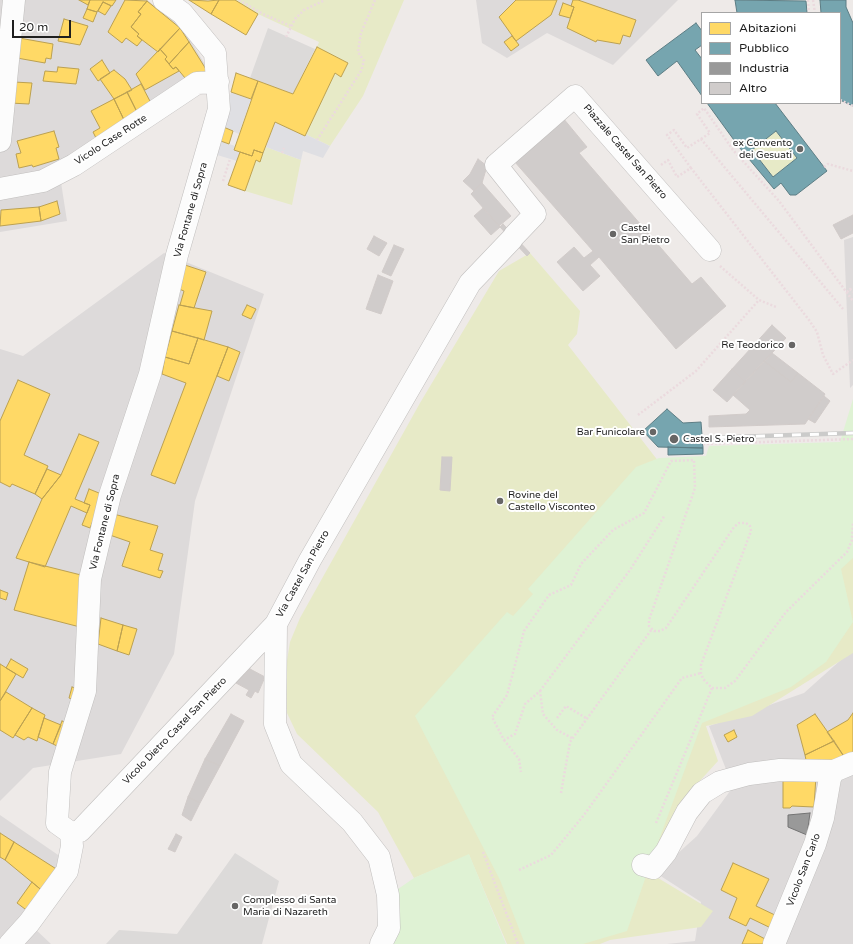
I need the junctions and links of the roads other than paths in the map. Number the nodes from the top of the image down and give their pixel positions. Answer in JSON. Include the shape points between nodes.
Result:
{"nodes":[{"id":1,"x":14,"y":0,"type":"edge"},
{"id":2,"x":164,"y":0,"type":"edge"},
{"id":3,"x":218,"y":82,"type":"junction"},
{"id":4,"x":0,"y":141,"type":"edge"},
{"id":5,"x":0,"y":189,"type":"edge"},
{"id":6,"x":513,"y":238,"type":"joint"},
{"id":7,"x":710,"y":250,"type":"road end"},
{"id":8,"x":276,"y":624,"type":"junction"},
{"id":9,"x":843,"y":767,"type":"edge"},
{"id":10,"x":71,"y":833,"type":"junction"},
{"id":11,"x":643,"y":865,"type":"dead end"},
{"id":12,"x":10,"y":944,"type":"edge"},
{"id":13,"x":381,"y":944,"type":"edge"},
{"id":14,"x":774,"y":944,"type":"edge"}],
"edges":[{"from":1,"to":4,"type":"street"},
{"from":2,"to":3,"type":"street","via":[[182,13],[215,53]]},
{"from":3,"to":5,"type":"street","name":"Vicolo Case Rotte","via":[[197,83],[74,165],[43,181]]},
{"from":3,"to":10,"type":"street","name":"Via Fontane di Sopra","via":[[220,109],[177,255],[150,374],[110,495],[90,579],[84,691],[60,772],[57,823]]},
{"from":6,"to":7,"type":"street","name":"Piazzale Castel San Pietro","via":[[535,214],[496,165],[575,96]]},
{"from":6,"to":8,"type":"street","name":"Via Castel San Pietro","via":[[470,283],[310,560]]},
{"from":8,"to":10,"type":"street","name":"Vicolo Dietro Castel San Pietro","via":[[80,831]]},
{"from":8,"to":13,"type":"street","name":"Via Castel San Pietro","via":[[275,724],[291,764],[352,822],[379,857],[388,895],[389,921],[389,928]]},
{"from":9,"to":11,"type":"street","via":[[780,770],[749,774],[720,782],[702,793],[687,812],[666,852],[653,868]]},
{"from":9,"to":14,"type":"street","name":"Vicolo San Carlo","via":[[830,778],[823,818],[815,844]]},
{"from":10,"to":12,"type":"street","via":[[72,846],[67,871],[29,923]]}]}
